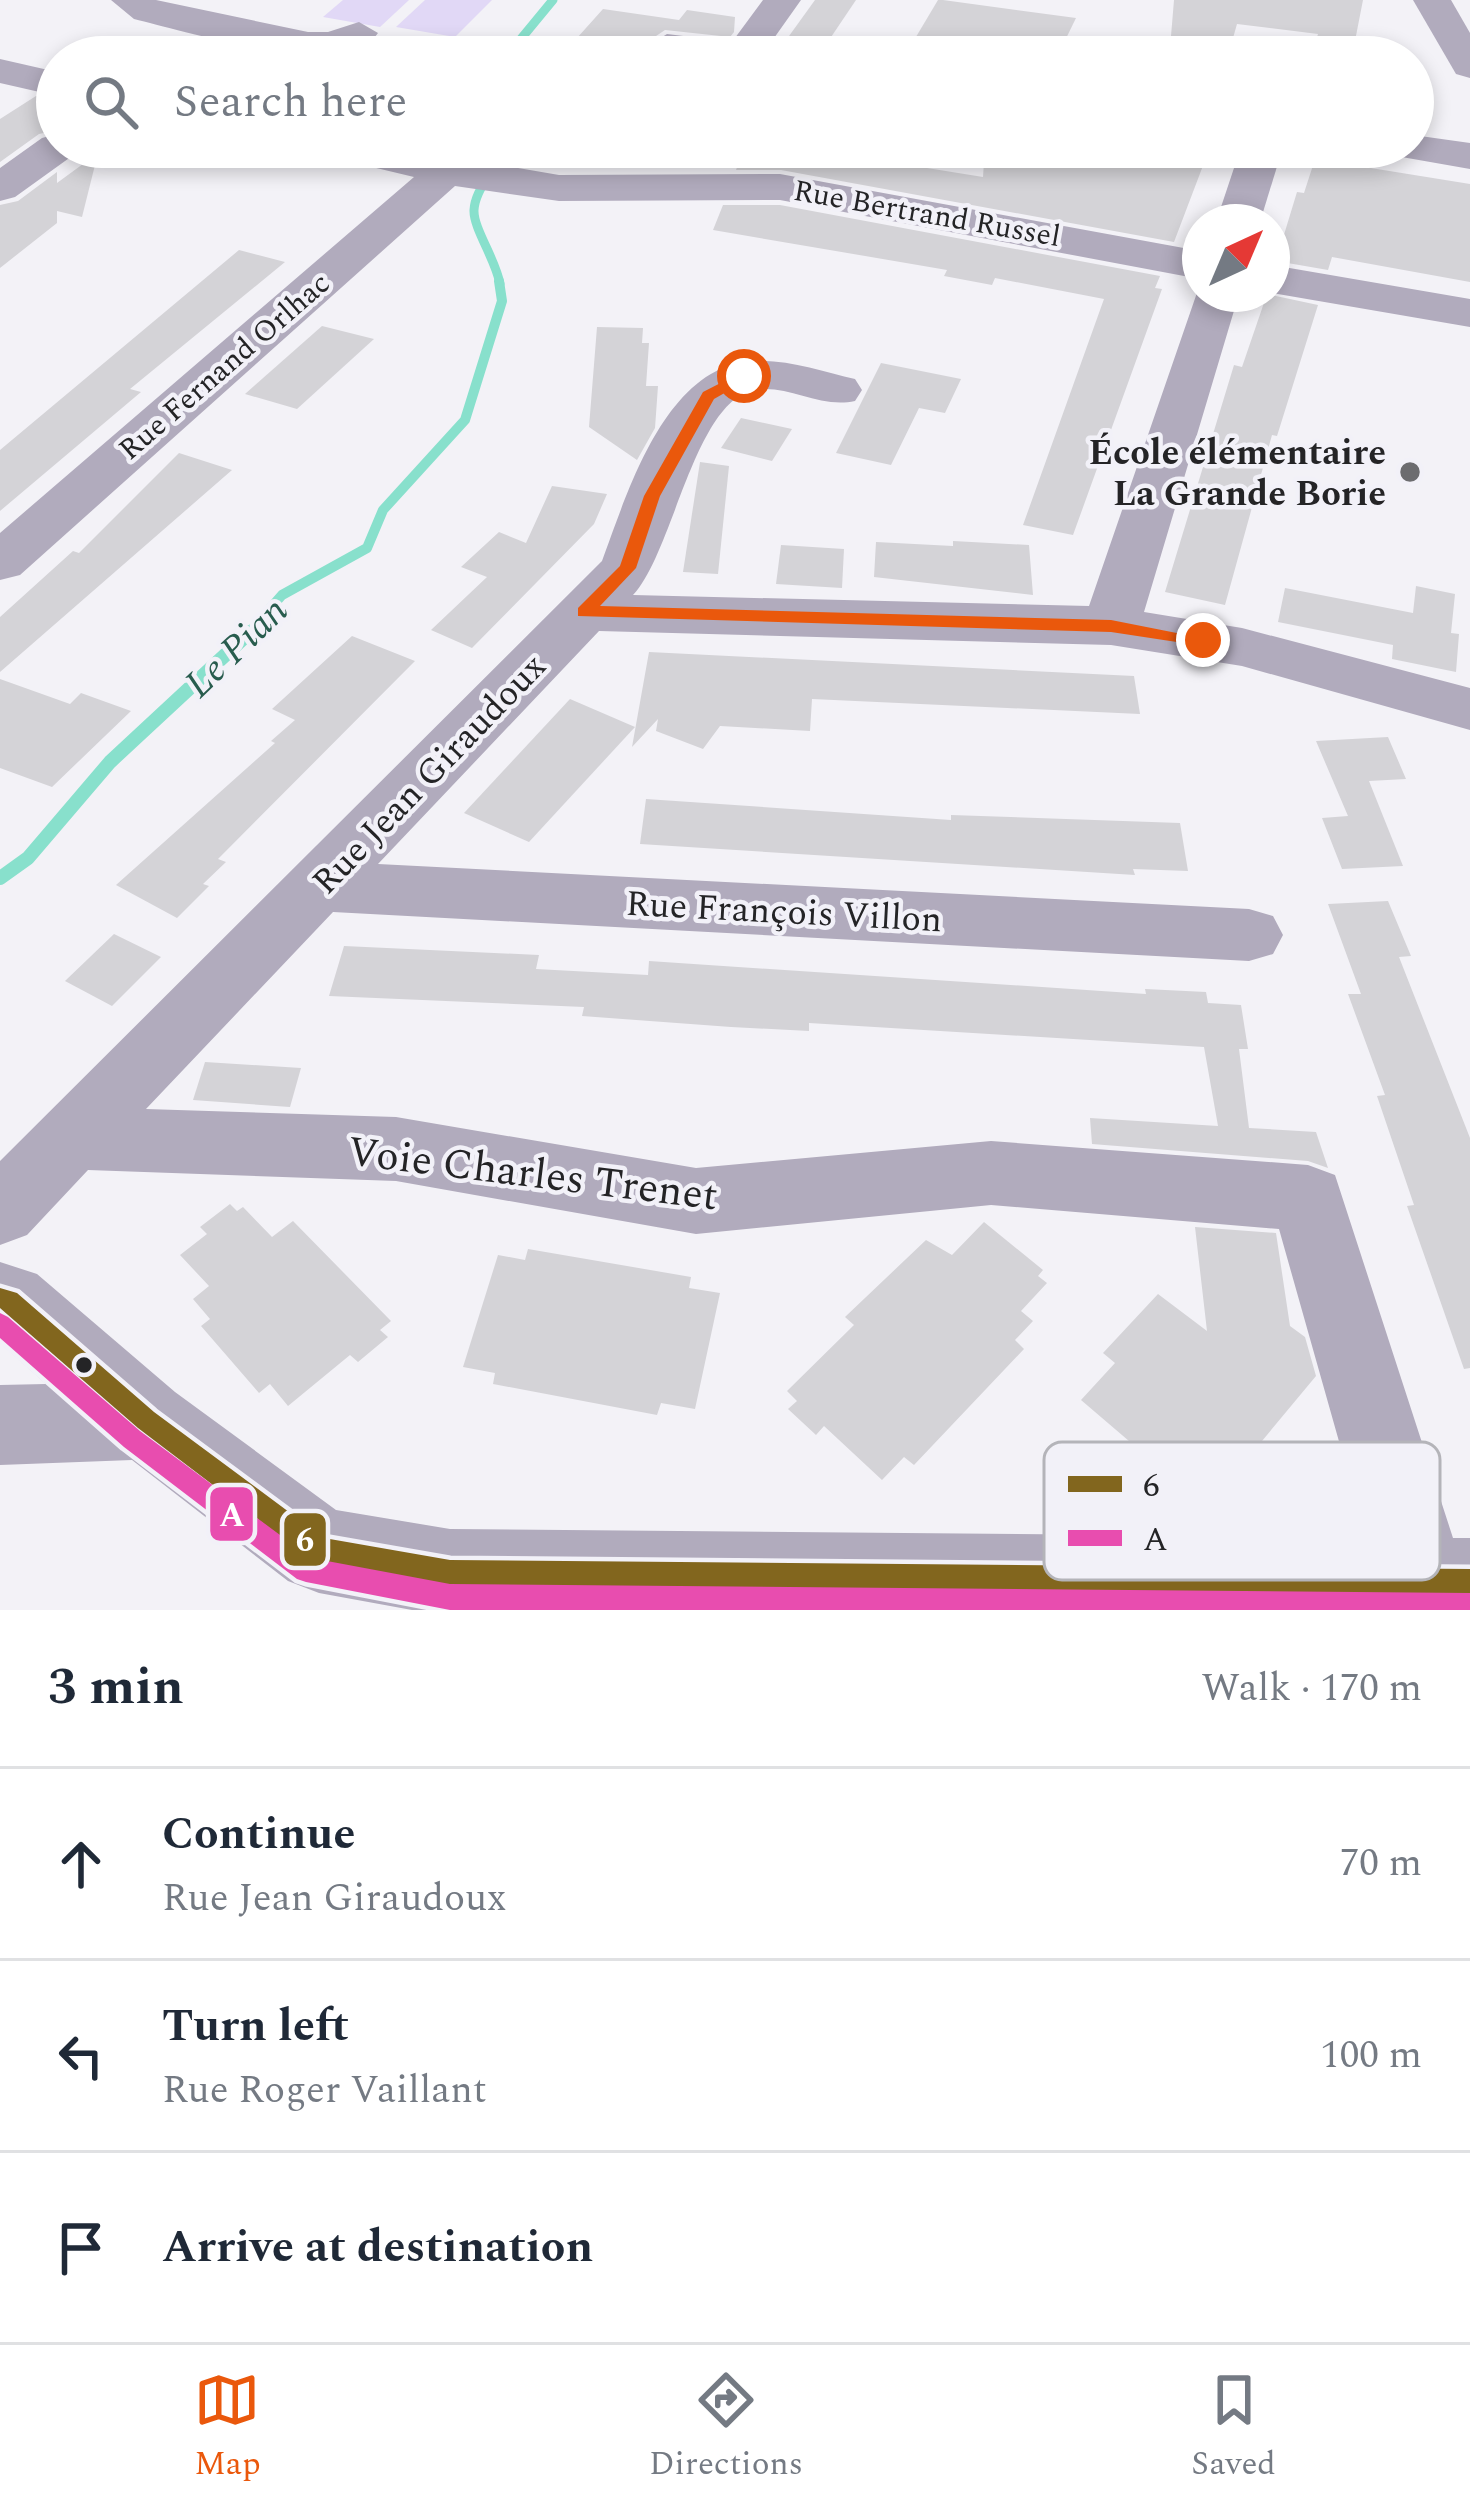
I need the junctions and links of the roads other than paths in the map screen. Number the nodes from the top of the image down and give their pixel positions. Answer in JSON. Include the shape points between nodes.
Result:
{"nodes":[{"id":1,"x":130,"y":0,"type":"edge"},
{"id":2,"x":782,"y":0,"type":"edge"},
{"id":3,"x":1432,"y":0,"type":"edge"},
{"id":4,"x":359,"y":33,"type":"dead end"},
{"id":5,"x":269,"y":36,"type":"edge"},
{"id":6,"x":352,"y":36,"type":"edge"},
{"id":7,"x":761,"y":36,"type":"edge"},
{"id":8,"x":1470,"y":66,"type":"edge"},
{"id":9,"x":0,"y":71,"type":"edge"},
{"id":10,"x":36,"y":79,"type":"edge"},
{"id":11,"x":1434,"y":151,"type":"edge"},
{"id":12,"x":1470,"y":156,"type":"edge"},
{"id":13,"x":36,"y":162,"type":"edge"},
{"id":14,"x":439,"y":168,"type":"edge"},
{"id":15,"x":1255,"y":168,"type":"edge"},
{"id":16,"x":476,"y":176,"type":"junction"},
{"id":17,"x":0,"y":188,"type":"edge"},
{"id":18,"x":1244,"y":204,"type":"edge"},
{"id":19,"x":1182,"y":262,"type":"edge"},
{"id":20,"x":1290,"y":282,"type":"edge"},
{"id":21,"x":1210,"y":312,"type":"edge"},
{"id":22,"x":1470,"y":314,"type":"edge"},
{"id":23,"x":837,"y":390,"type":"dead end"},
{"id":24,"x":0,"y":562,"type":"edge"},
{"id":25,"x":584,"y":612,"type":"junction"},
{"id":26,"x":1111,"y":626,"type":"junction"},
{"id":27,"x":1470,"y":709,"type":"edge"},
{"id":28,"x":319,"y":886,"type":"junction"},
{"id":29,"x":1249,"y":935,"type":"dead end"},
{"id":30,"x":74,"y":1138,"type":"junction"},
{"id":31,"x":0,"y":1211,"type":"edge"},
{"id":32,"x":0,"y":1298,"type":"edge"},
{"id":33,"x":146,"y":1420,"type":"junction"},
{"id":34,"x":0,"y":1425,"type":"edge"},
{"id":35,"x":1396,"y":1442,"type":"edge"},
{"id":36,"x":1044,"y":1579,"type":"edge"},
{"id":37,"x":1197,"y":1580,"type":"edge"},
{"id":38,"x":1446,"y":1582,"type":"edge"}],
"edges":[{"from":1,"to":5,"type":"street","via":[[147,11]]},
{"from":2,"to":7,"type":"street"},
{"from":3,"to":8,"type":"street"},
{"from":4,"to":6,"type":"street"},
{"from":9,"to":10,"type":"street"},
{"from":11,"to":12,"type":"street"},
{"from":13,"to":17,"type":"street"},
{"from":14,"to":16,"type":"street","name":"Rue Bertrand Russel"},
{"from":15,"to":18,"type":"street"},
{"from":16,"to":19,"type":"street","name":"Rue Bertrand Russel","via":[[559,188],[780,187]]},
{"from":16,"to":24,"type":"street","name":"Rue Fernand Orlhac"},
{"from":20,"to":22,"type":"street"},
{"from":21,"to":26,"type":"street"},
{"from":23,"to":25,"type":"street","name":"Rue Jean Giraudoux","via":[[744,376],[708,396],[652,496],[628,568]]},
{"from":25,"to":26,"type":"street"},
{"from":25,"to":28,"type":"street","name":"Rue Jean Giraudoux"},
{"from":26,"to":27,"type":"street","via":[[1242,646]]},
{"from":28,"to":29,"type":"street","name":"Rue François Villon"},
{"from":28,"to":30,"type":"street","name":"Rue Jean Giraudoux"},
{"from":30,"to":31,"type":"street","name":"Rue Jean Giraudoux"},
{"from":30,"to":35,"type":"street","name":"Voie Charles Trenet","via":[[396,1149],[696,1201],[991,1173],[1308,1198]]},
{"from":32,"to":33,"type":"street"},
{"from":33,"to":34,"type":"street"},
{"from":33,"to":36,"type":"street","via":[[319,1550],[450,1574]]},
{"from":37,"to":38,"type":"street"}]}
